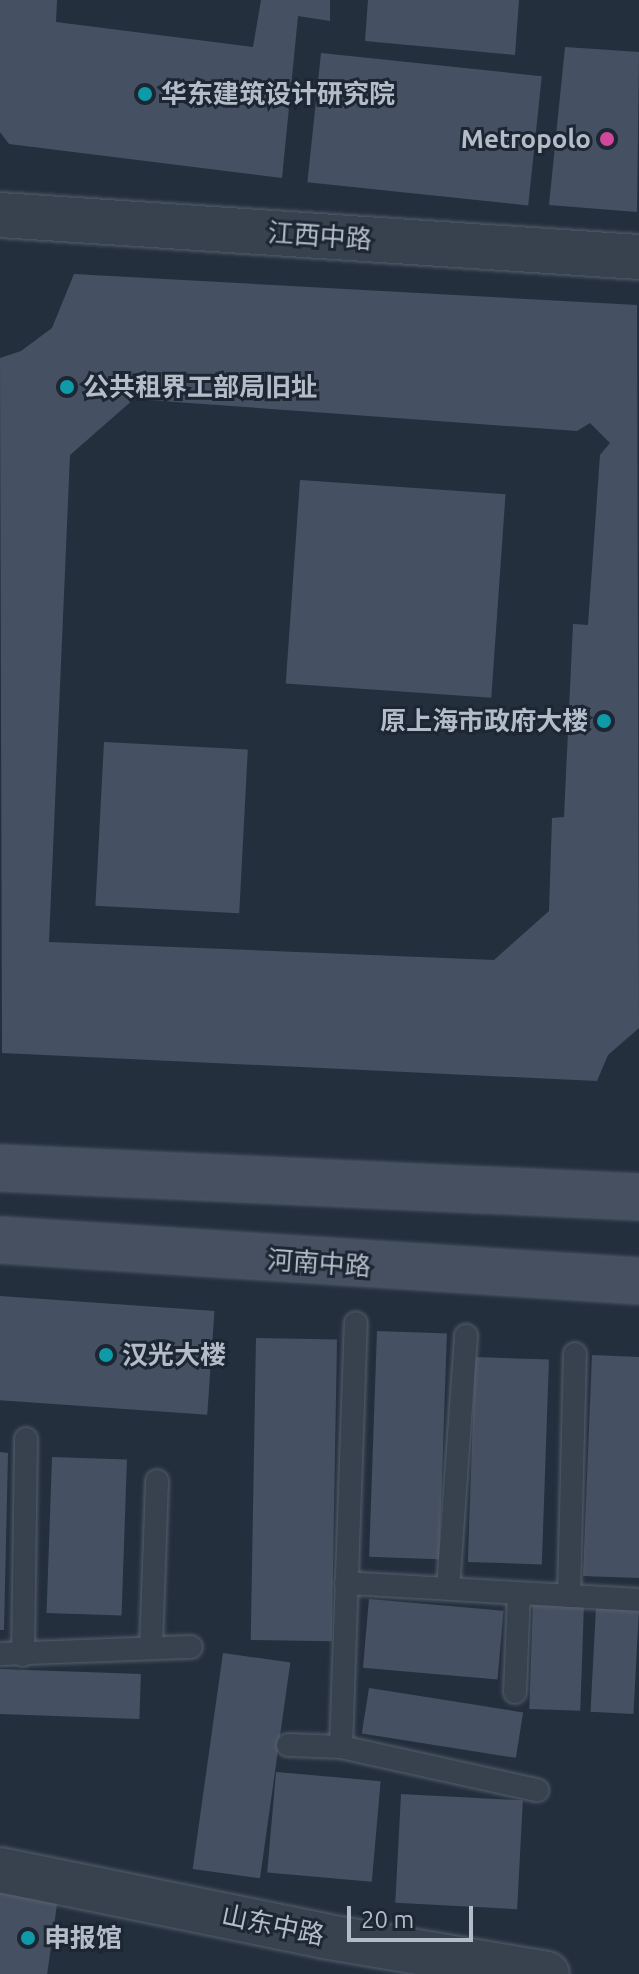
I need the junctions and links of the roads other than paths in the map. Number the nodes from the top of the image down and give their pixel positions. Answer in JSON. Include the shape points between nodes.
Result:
{"nodes":[{"id":1,"x":0,"y":215,"type":"edge"},
{"id":2,"x":639,"y":257,"type":"edge"},
{"id":3,"x":0,"y":1168,"type":"edge"},
{"id":4,"x":639,"y":1197,"type":"edge"},
{"id":5,"x":0,"y":1240,"type":"edge"},
{"id":6,"x":639,"y":1281,"type":"edge"},
{"id":7,"x":356,"y":1323,"type":"dead end"},
{"id":8,"x":466,"y":1336,"type":"dead end"},
{"id":9,"x":575,"y":1354,"type":"dead end"},
{"id":10,"x":26,"y":1439,"type":"dead end"},
{"id":11,"x":157,"y":1481,"type":"dead end"},
{"id":12,"x":346,"y":1583,"type":"junction"},
{"id":13,"x":448,"y":1588,"type":"junction"},
{"id":14,"x":519,"y":1593,"type":"junction"},
{"id":15,"x":569,"y":1596,"type":"junction"},
{"id":16,"x":639,"y":1600,"type":"edge"},
{"id":17,"x":151,"y":1647,"type":"junction"},
{"id":18,"x":191,"y":1647,"type":"dead end"},
{"id":19,"x":0,"y":1654,"type":"edge"},
{"id":20,"x":23,"y":1655,"type":"junction"},
{"id":21,"x":515,"y":1692,"type":"dead end"},
{"id":22,"x":288,"y":1745,"type":"dead end"},
{"id":23,"x":341,"y":1747,"type":"junction"},
{"id":24,"x":537,"y":1790,"type":"dead end"},
{"id":25,"x":0,"y":1870,"type":"edge"},
{"id":26,"x":547,"y":1974,"type":"edge"}],
"edges":[{"from":1,"to":2,"type":"street","name":"江西中路"},
{"from":3,"to":4,"type":"main road"},
{"from":5,"to":6,"type":"main road","name":"河南中路"},
{"from":7,"to":12,"type":"lane"},
{"from":8,"to":13,"type":"lane"},
{"from":9,"to":15,"type":"lane"},
{"from":10,"to":20,"type":"lane"},
{"from":11,"to":17,"type":"lane"},
{"from":12,"to":13,"type":"lane"},
{"from":12,"to":23,"type":"lane"},
{"from":13,"to":14,"type":"lane"},
{"from":14,"to":15,"type":"lane"},
{"from":14,"to":21,"type":"lane"},
{"from":15,"to":16,"type":"lane"},
{"from":17,"to":18,"type":"lane"},
{"from":17,"to":20,"type":"lane"},
{"from":19,"to":20,"type":"lane"},
{"from":22,"to":23,"type":"lane"},
{"from":23,"to":24,"type":"lane"},
{"from":25,"to":26,"type":"street","name":"山东中路","via":[[323,1936]]}]}
